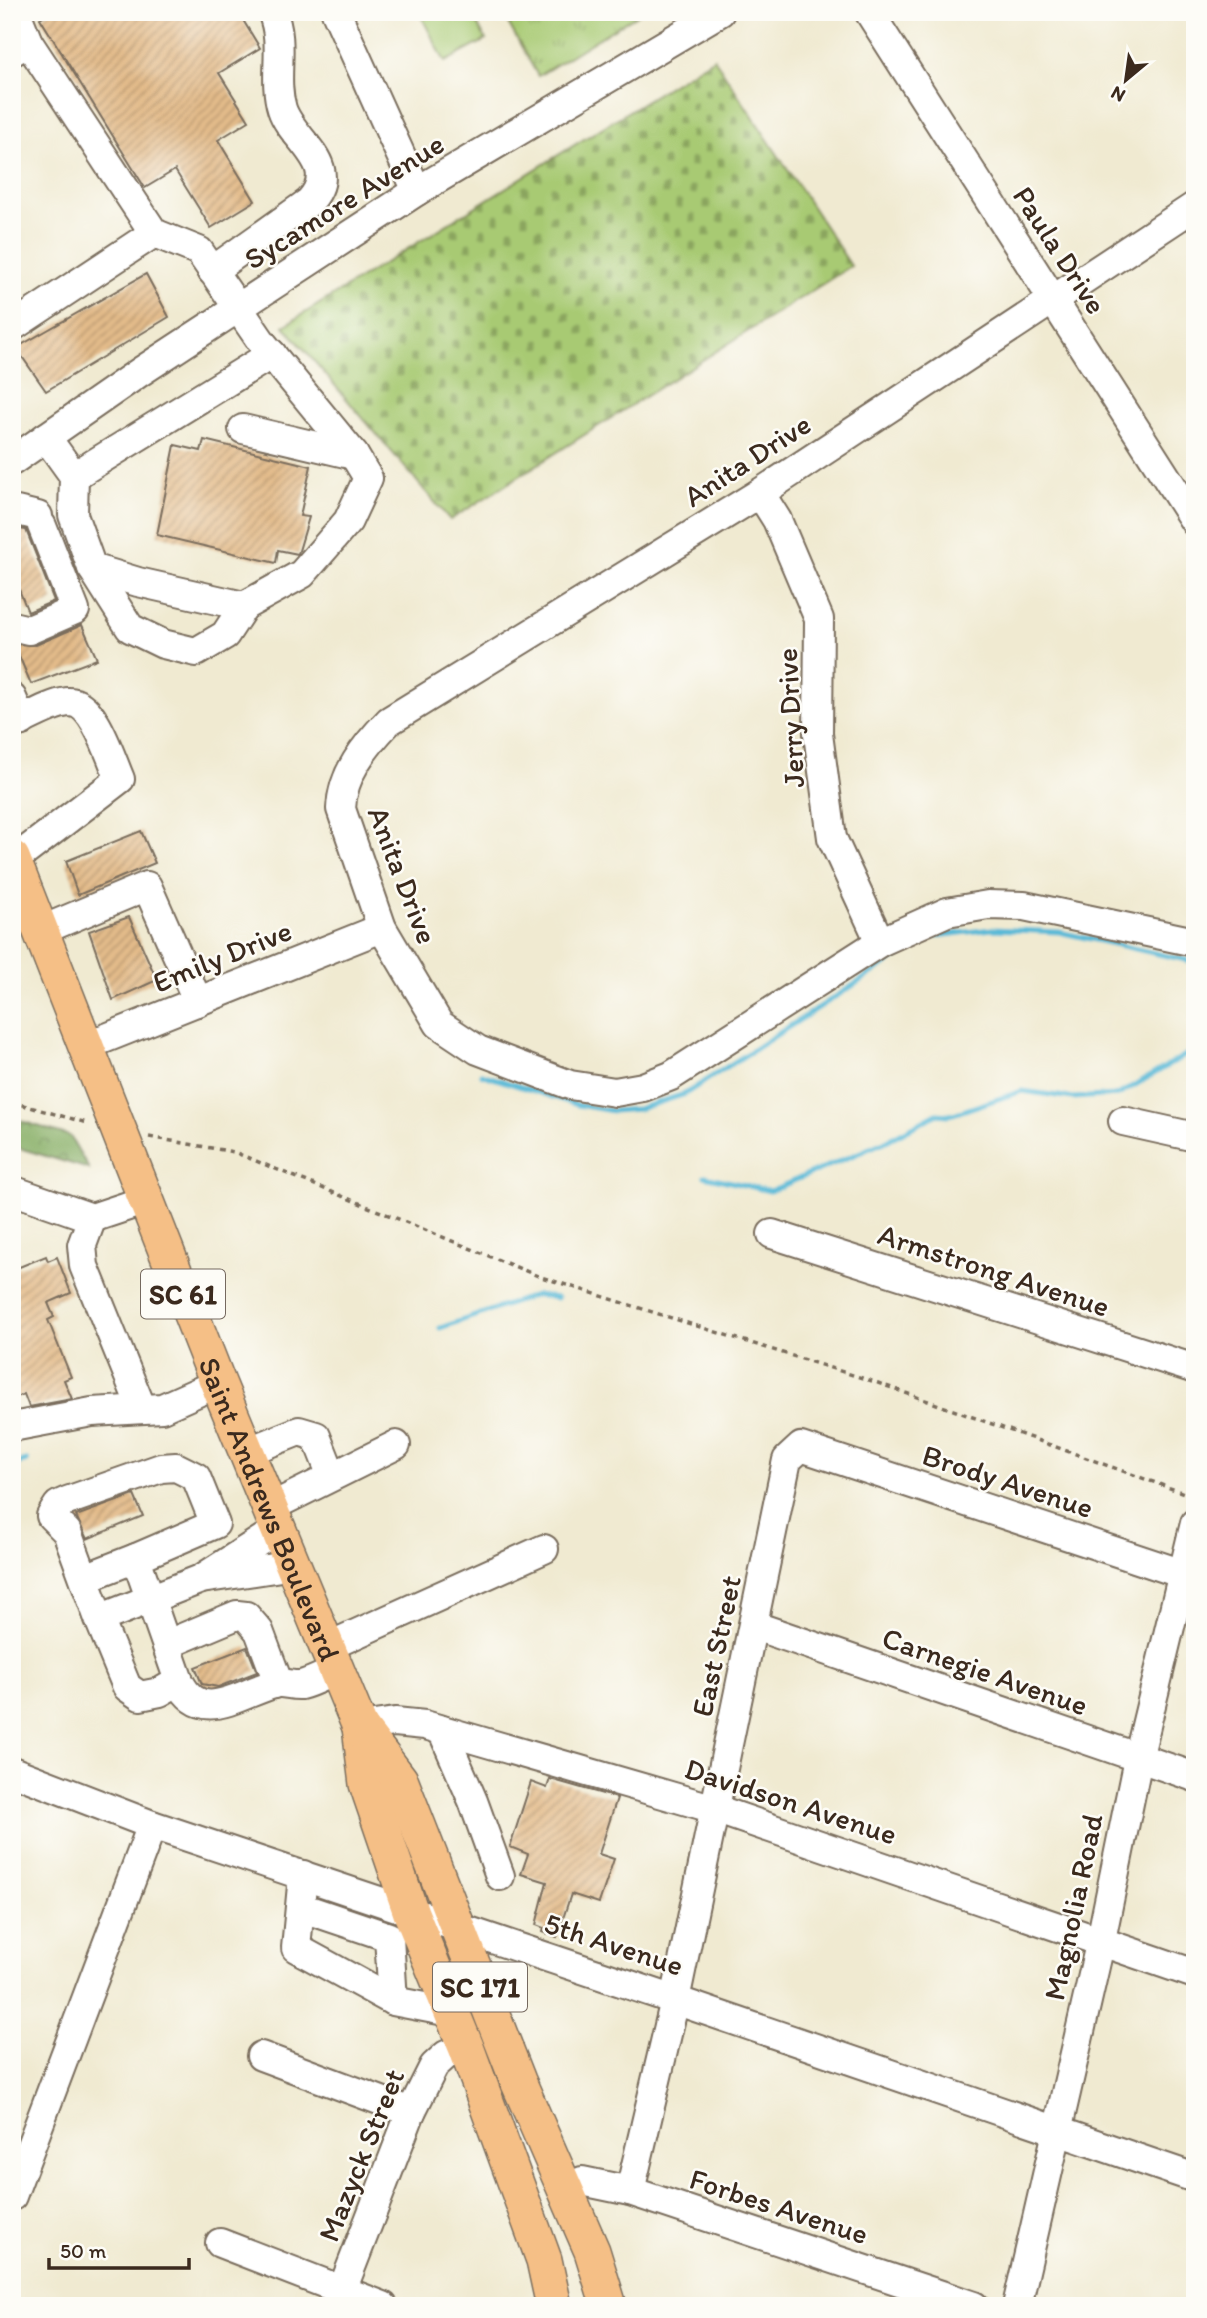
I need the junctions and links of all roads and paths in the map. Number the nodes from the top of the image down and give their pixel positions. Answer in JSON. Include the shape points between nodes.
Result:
{"nodes":[{"id":1,"x":16,"y":12,"type":"edge"},
{"id":2,"x":272,"y":12,"type":"edge"},
{"id":3,"x":336,"y":12,"type":"edge"},
{"id":4,"x":869,"y":12,"type":"edge"},
{"id":5,"x":709,"y":15,"type":"edge"},
{"id":6,"x":20,"y":47,"type":"edge"},
{"id":7,"x":417,"y":191,"type":"junction"},
{"id":8,"x":1195,"y":206,"type":"edge"},
{"id":9,"x":154,"y":233,"type":"junction"},
{"id":10,"x":212,"y":271,"type":"junction"},
{"id":11,"x":1052,"y":300,"type":"junction"},
{"id":12,"x":237,"y":309,"type":"junction"},
{"id":13,"x":12,"y":327,"type":"edge"},
{"id":14,"x":272,"y":354,"type":"junction"},
{"id":15,"x":243,"y":429,"type":"dead end"},
{"id":16,"x":46,"y":437,"type":"junction"},
{"id":17,"x":354,"y":455,"type":"junction"},
{"id":18,"x":12,"y":461,"type":"edge"},
{"id":19,"x":74,"y":476,"type":"junction"},
{"id":20,"x":760,"y":493,"type":"junction"},
{"id":21,"x":24,"y":513,"type":"edge"},
{"id":22,"x":1195,"y":522,"type":"edge"},
{"id":23,"x":92,"y":568,"type":"junction"},
{"id":24,"x":244,"y":606,"type":"junction"},
{"id":25,"x":12,"y":626,"type":"edge"},
{"id":26,"x":15,"y":715,"type":"edge"},
{"id":27,"x":13,"y":859,"type":"edge"},
{"id":28,"x":382,"y":929,"type":"junction"},
{"id":29,"x":40,"y":931,"type":"junction"},
{"id":30,"x":880,"y":942,"type":"junction"},
{"id":31,"x":1195,"y":942,"type":"edge"},
{"id":32,"x":198,"y":1002,"type":"junction"},
{"id":33,"x":86,"y":1046,"type":"junction"},
{"id":34,"x":12,"y":1102,"type":"edge"},
{"id":35,"x":1123,"y":1121,"type":"dead end"},
{"id":36,"x":120,"y":1132,"type":"junction"},
{"id":37,"x":1195,"y":1137,"type":"edge"},
{"id":38,"x":12,"y":1190,"type":"edge"},
{"id":39,"x":146,"y":1200,"type":"junction"},
{"id":40,"x":92,"y":1218,"type":"junction"},
{"id":41,"x":772,"y":1234,"type":"dead end"},
{"id":42,"x":1195,"y":1369,"type":"edge"},
{"id":43,"x":218,"y":1383,"type":"junction"},
{"id":44,"x":142,"y":1409,"type":"junction"},
{"id":45,"x":12,"y":1427,"type":"edge"},
{"id":46,"x":396,"y":1445,"type":"dead end"},
{"id":47,"x":801,"y":1447,"type":"joint"},
{"id":48,"x":248,"y":1451,"type":"junction"},
{"id":49,"x":331,"y":1474,"type":"junction"},
{"id":50,"x":1195,"y":1497,"type":"edge"},
{"id":51,"x":275,"y":1518,"type":"junction"},
{"id":52,"x":1195,"y":1523,"type":"edge"},
{"id":53,"x":544,"y":1549,"type":"dead end"},
{"id":54,"x":136,"y":1558,"type":"junction"},
{"id":55,"x":294,"y":1565,"type":"junction"},
{"id":56,"x":1189,"y":1576,"type":"edge"},
{"id":57,"x":85,"y":1578,"type":"junction"},
{"id":58,"x":201,"y":1578,"type":"junction"},
{"id":59,"x":153,"y":1600,"type":"junction"},
{"id":60,"x":99,"y":1619,"type":"junction"},
{"id":61,"x":755,"y":1626,"type":"junction"},
{"id":62,"x":168,"y":1644,"type":"junction"},
{"id":63,"x":332,"y":1659,"type":"junction"},
{"id":64,"x":179,"y":1681,"type":"junction"},
{"id":65,"x":278,"y":1682,"type":"junction"},
{"id":66,"x":360,"y":1727,"type":"junction"},
{"id":67,"x":442,"y":1730,"type":"junction"},
{"id":68,"x":1138,"y":1759,"type":"junction"},
{"id":69,"x":12,"y":1771,"type":"edge"},
{"id":70,"x":1195,"y":1777,"type":"edge"},
{"id":71,"x":715,"y":1809,"type":"junction"},
{"id":72,"x":152,"y":1825,"type":"junction"},
{"id":73,"x":303,"y":1875,"type":"junction"},
{"id":74,"x":500,"y":1876,"type":"dead end"},
{"id":75,"x":300,"y":1908,"type":"junction"},
{"id":76,"x":411,"y":1913,"type":"junction"},
{"id":77,"x":456,"y":1927,"type":"junction"},
{"id":78,"x":1101,"y":1940,"type":"junction"},
{"id":79,"x":1195,"y":1974,"type":"edge"},
{"id":80,"x":439,"y":1983,"type":"junction"},
{"id":81,"x":392,"y":1984,"type":"junction"},
{"id":82,"x":676,"y":2000,"type":"junction"},
{"id":83,"x":466,"y":2047,"type":"junction"},
{"id":84,"x":261,"y":2056,"type":"dead end"},
{"id":85,"x":411,"y":2112,"type":"junction"},
{"id":86,"x":1058,"y":2130,"type":"junction"},
{"id":87,"x":1195,"y":2178,"type":"edge"},
{"id":88,"x":14,"y":2189,"type":"edge"},
{"id":89,"x":564,"y":2191,"type":"junction"},
{"id":90,"x":629,"y":2191,"type":"junction"},
{"id":91,"x":220,"y":2243,"type":"dead end"},
{"id":92,"x":592,"y":2251,"type":"junction"},
{"id":93,"x":544,"y":2260,"type":"junction"},
{"id":94,"x":338,"y":2299,"type":"edge"},
{"id":95,"x":383,"y":2306,"type":"edge"},
{"id":96,"x":554,"y":2306,"type":"edge"},
{"id":97,"x":566,"y":2306,"type":"edge"},
{"id":98,"x":609,"y":2306,"type":"edge"},
{"id":99,"x":624,"y":2306,"type":"edge"},
{"id":100,"x":974,"y":2306,"type":"edge"},
{"id":101,"x":1017,"y":2306,"type":"edge"}],
"edges":[{"from":1,"to":6,"type":"street"},
{"from":2,"to":10,"type":"street","via":[[281,47],[282,111],[313,154],[321,181],[309,202]]},
{"from":3,"to":7,"type":"street"},
{"from":4,"to":11,"type":"street","name":"Paula Drive"},
{"from":5,"to":7,"type":"street","name":"Sycamore Avenue"},
{"from":6,"to":9,"type":"street"},
{"from":7,"to":12,"type":"street","name":"Sycamore Avenue"},
{"from":8,"to":11,"type":"street","name":"Anita Drive"},
{"from":9,"to":10,"type":"street","via":[[199,251]]},
{"from":9,"to":13,"type":"street"},
{"from":10,"to":12,"type":"street"},
{"from":11,"to":20,"type":"street","name":"Anita Drive"},
{"from":11,"to":22,"type":"street","name":"Paula Drive"},
{"from":12,"to":14,"type":"street"},
{"from":12,"to":16,"type":"street","name":"Sycamore Avenue"},
{"from":14,"to":17,"type":"street"},
{"from":14,"to":19,"type":"street"},
{"from":15,"to":17,"type":"street"},
{"from":16,"to":18,"type":"street","name":"Sycamore Avenue"},
{"from":16,"to":19,"type":"street"},
{"from":17,"to":24,"type":"street","via":[[368,478],[348,521],[302,575]]},
{"from":19,"to":23,"type":"street","via":[[73,515]]},
{"from":20,"to":28,"type":"street","name":"Anita Drive","via":[[389,721],[372,739],[341,790],[341,809]]},
{"from":20,"to":30,"type":"street","name":"Jerry Drive","via":[[777,520],[819,619],[818,734],[832,838]]},
{"from":21,"to":25,"type":"street","via":[[75,610],[29,630]]},
{"from":23,"to":24,"type":"street"},
{"from":23,"to":24,"type":"street","via":[[130,628],[163,644],[197,652],[225,635]]},
{"from":26,"to":27,"type":"street","via":[[66,702],[78,704],[96,725],[120,779]]},
{"from":27,"to":29,"type":"main road","name":"Saint Andrews Boulevard","number":"SC 61"},
{"from":28,"to":30,"type":"street","name":"Anita Drive","via":[[439,1024],[478,1050],[570,1086],[615,1091],[671,1076]]},
{"from":28,"to":32,"type":"street","name":"Emily Drive"},
{"from":29,"to":32,"type":"street","via":[[147,886]]},
{"from":29,"to":33,"type":"main road","name":"Saint Andrews Boulevard","number":"SC 61"},
{"from":30,"to":31,"type":"street","name":"Anita Drive","via":[[947,912],[988,905],[1024,906]]},
{"from":32,"to":33,"type":"street","name":"Emily Drive"},
{"from":33,"to":36,"type":"main road","name":"Saint Andrews Boulevard","number":"SC 61"},
{"from":34,"to":36,"type":"path"},
{"from":35,"to":37,"type":"street"},
{"from":36,"to":39,"type":"main road","name":"Saint Andrews Boulevard","number":"SC 61"},
{"from":36,"to":50,"type":"path","via":[[234,1152],[538,1276],[878,1383]]},
{"from":38,"to":40,"type":"street"},
{"from":39,"to":40,"type":"street"},
{"from":39,"to":43,"type":"main road","name":"Saint Andrews Boulevard","number":"SC 61"},
{"from":40,"to":44,"type":"street","via":[[82,1245],[84,1266]]},
{"from":41,"to":42,"type":"street","name":"Armstrong Avenue"},
{"from":43,"to":44,"type":"street","via":[[162,1408]]},
{"from":43,"to":48,"type":"main road","name":"Saint Andrews Boulevard","number":"SC 61"},
{"from":44,"to":45,"type":"street","via":[[92,1412]]},
{"from":46,"to":49,"type":"street"},
{"from":47,"to":56,"type":"street","name":"Brody Avenue"},
{"from":47,"to":61,"type":"street","name":"East Street","via":[[786,1461]]},
{"from":48,"to":49,"type":"street","via":[[299,1432],[316,1436]]},
{"from":48,"to":51,"type":"main road","name":"Saint Andrews Boulevard","number":"SC 61"},
{"from":49,"to":51,"type":"street"},
{"from":51,"to":55,"type":"main road","name":"Saint Andrews Boulevard","number":"SC 61"},
{"from":51,"to":58,"type":"street"},
{"from":52,"to":56,"type":"street","name":"Magnolia Road"},
{"from":53,"to":63,"type":"street"},
{"from":54,"to":57,"type":"street"},
{"from":54,"to":57,"type":"street","via":[[215,1524],[197,1477],[187,1470],[161,1468],[52,1510],[51,1516],[67,1532]]},
{"from":54,"to":59,"type":"street"},
{"from":55,"to":58,"type":"street"},
{"from":55,"to":63,"type":"main road","name":"Saint Andrews Boulevard","number":"SC 61"},
{"from":56,"to":68,"type":"street","name":"Magnolia Road"},
{"from":57,"to":60,"type":"street"},
{"from":58,"to":59,"type":"street"},
{"from":59,"to":60,"type":"street"},
{"from":59,"to":62,"type":"street"},
{"from":60,"to":64,"type":"street","via":[[127,1687],[140,1696]]},
{"from":61,"to":68,"type":"street","name":"Carnegie Avenue"},
{"from":61,"to":71,"type":"street","name":"East Street"},
{"from":62,"to":64,"type":"street"},
{"from":62,"to":65,"type":"street","via":[[237,1615],[246,1616],[259,1630]]},
{"from":63,"to":65,"type":"street","via":[[303,1684]]},
{"from":63,"to":66,"type":"main road","name":"Saint Andrews Boulevard","number":"SC 61"},
{"from":64,"to":65,"type":"street","via":[[187,1698],[214,1705]]},
{"from":66,"to":67,"type":"street","name":"Davidson Avenue","via":[[395,1722]]},
{"from":66,"to":76,"type":"main road","name":"Saint Andrews Boulevard","number":"SC 171","via":[[367,1784]]},
{"from":66,"to":77,"type":"main road","name":"Saint Andrews Boulevard","number":"SC 171","via":[[400,1780]]},
{"from":67,"to":71,"type":"street","name":"Davidson Avenue"},
{"from":67,"to":74,"type":"street"},
{"from":68,"to":70,"type":"street","name":"Carnegie Avenue"},
{"from":68,"to":78,"type":"street","name":"Magnolia Road"},
{"from":69,"to":72,"type":"street","name":"5th Avenue"},
{"from":71,"to":78,"type":"street","name":"Davidson Avenue"},
{"from":71,"to":82,"type":"street","name":"East Street"},
{"from":72,"to":73,"type":"street","name":"5th Avenue"},
{"from":72,"to":88,"type":"street"},
{"from":73,"to":75,"type":"street"},
{"from":73,"to":76,"type":"street","name":"5th Avenue"},
{"from":75,"to":81,"type":"street","via":[[389,1937]]},
{"from":75,"to":81,"type":"street","via":[[296,1948]]},
{"from":76,"to":77,"type":"street","name":"5th Avenue"},
{"from":76,"to":80,"type":"main road","name":"Saint Andrews Boulevard","number":"SC 171"},
{"from":77,"to":82,"type":"street","name":"5th Avenue"},
{"from":77,"to":89,"type":"main road","name":"Saint Andrews Boulevard","number":"SC 171"},
{"from":78,"to":79,"type":"street","name":"Davidson Avenue"},
{"from":78,"to":86,"type":"street","name":"Magnolia Road"},
{"from":80,"to":81,"type":"street"},
{"from":80,"to":81,"type":"street"},
{"from":80,"to":83,"type":"main road","name":"Saint Andrews Boulevard","number":"SC 171"},
{"from":82,"to":86,"type":"street","name":"5th Avenue"},
{"from":82,"to":90,"type":"street","name":"East Street"},
{"from":83,"to":85,"type":"street","name":"Mazyck Street","via":[[434,2066]]},
{"from":83,"to":93,"type":"main road","name":"Saint Andrews Boulevard","number":"SC 171"},
{"from":84,"to":85,"type":"street"},
{"from":85,"to":94,"type":"street","name":"Mazyck Street"},
{"from":86,"to":87,"type":"street","name":"5th Avenue"},
{"from":86,"to":101,"type":"street","name":"Magnolia Road"},
{"from":89,"to":90,"type":"street","name":"Forbes Avenue","via":[[582,2181]]},
{"from":89,"to":92,"type":"main road","name":"Saint Andrews Boulevard","number":"SC 171"},
{"from":90,"to":100,"type":"street","name":"Forbes Avenue"},
{"from":91,"to":94,"type":"street"},
{"from":92,"to":98,"type":"main road","name":"Saint Andrews Boulevard","number":"SC 171"},
{"from":92,"to":99,"type":"main road"},
{"from":93,"to":96,"type":"main road","name":"Saint Andrews Boulevard","number":"SC 171"},
{"from":93,"to":97,"type":"main road"},
{"from":94,"to":95,"type":"street"}]}
